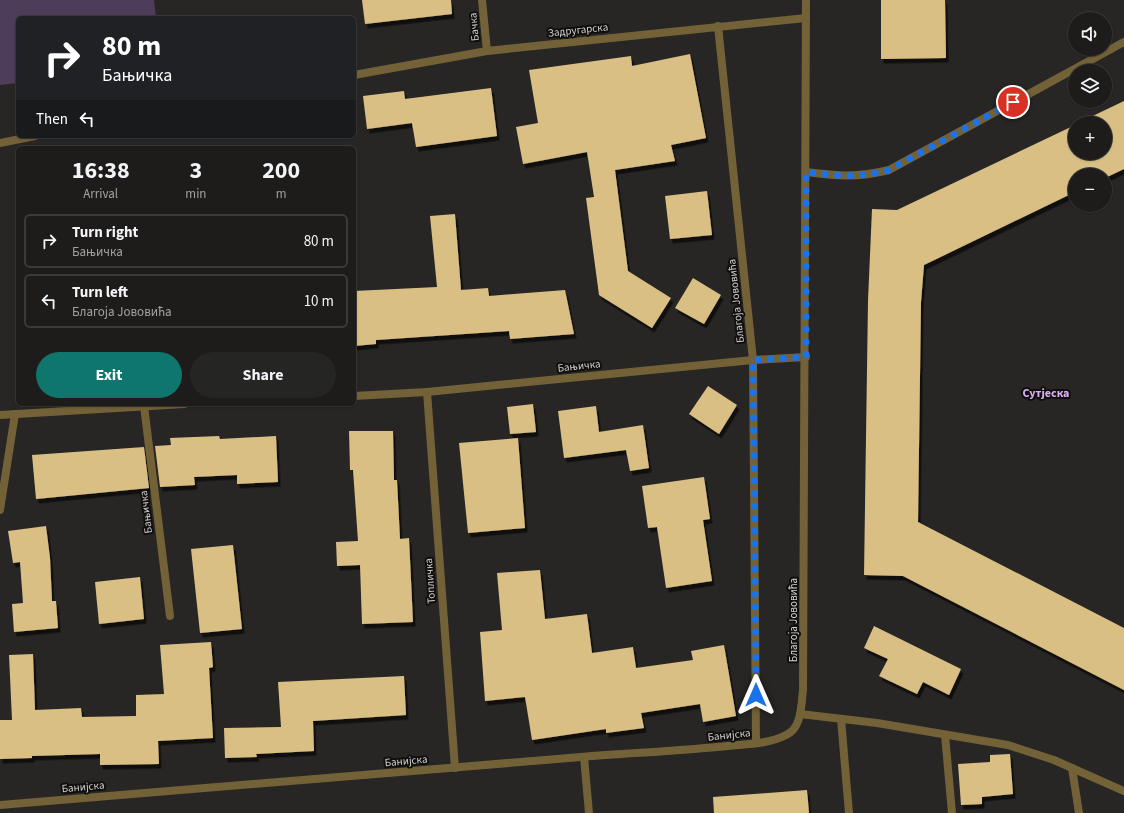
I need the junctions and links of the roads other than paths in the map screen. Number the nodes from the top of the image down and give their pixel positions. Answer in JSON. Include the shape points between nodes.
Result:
{"nodes":[{"id":1,"x":482,"y":0,"type":"edge"},
{"id":2,"x":806,"y":0,"type":"edge"},
{"id":3,"x":806,"y":18,"type":"junction"},
{"id":4,"x":718,"y":26,"type":"junction"},
{"id":5,"x":1124,"y":42,"type":"edge"},
{"id":6,"x":487,"y":51,"type":"junction"},
{"id":7,"x":356,"y":75,"type":"edge"},
{"id":8,"x":25,"y":138,"type":"edge"},
{"id":9,"x":0,"y":143,"type":"edge"},
{"id":10,"x":806,"y":172,"type":"junction"},
{"id":11,"x":806,"y":357,"type":"junction"},
{"id":12,"x":753,"y":360,"type":"junction"},
{"id":13,"x":427,"y":392,"type":"junction"},
{"id":14,"x":356,"y":396,"type":"edge"},
{"id":15,"x":144,"y":406,"type":"joint"},
{"id":16,"x":15,"y":414,"type":"junction"},
{"id":17,"x":0,"y":415,"type":"edge"},
{"id":18,"x":0,"y":510,"type":"edge"},
{"id":19,"x":170,"y":616,"type":"dead end"},
{"id":20,"x":800,"y":714,"type":"junction"},
{"id":21,"x":841,"y":719,"type":"junction"},
{"id":22,"x":945,"y":735,"type":"junction"},
{"id":23,"x":756,"y":743,"type":"junction"},
{"id":24,"x":584,"y":757,"type":"junction"},
{"id":25,"x":455,"y":768,"type":"junction"},
{"id":26,"x":1072,"y":768,"type":"junction"},
{"id":27,"x":1124,"y":791,"type":"edge"},
{"id":28,"x":0,"y":805,"type":"edge"},
{"id":29,"x":589,"y":813,"type":"edge"},
{"id":30,"x":849,"y":813,"type":"edge"},
{"id":31,"x":952,"y":813,"type":"edge"},
{"id":32,"x":1079,"y":813,"type":"edge"}],
"edges":[{"from":1,"to":6,"type":"street","name":"Бачка"},
{"from":2,"to":3,"type":"street","name":"Благоја Јововића"},
{"from":3,"to":4,"type":"street","name":"Задругарска"},
{"from":3,"to":10,"type":"street","name":"Благоја Јововића"},
{"from":4,"to":6,"type":"street","name":"Задругарска"},
{"from":4,"to":12,"type":"street","name":"Благоја Јововића"},
{"from":5,"to":10,"type":"street","via":[[889,170],[867,175],[843,176]]},
{"from":6,"to":7,"type":"street","name":"Задругарска"},
{"from":8,"to":9,"type":"street"},
{"from":10,"to":11,"type":"street","name":"Благоја Јововића"},
{"from":11,"to":12,"type":"street","name":"Бањичка"},
{"from":11,"to":20,"type":"street","name":"Благоја Јововића","via":[[803,690]]},
{"from":12,"to":13,"type":"street","name":"Бањичка"},
{"from":12,"to":23,"type":"street","name":"Благоја Јововића"},
{"from":13,"to":14,"type":"street","name":"Бањичка"},
{"from":13,"to":25,"type":"street","name":"Топличка"},
{"from":15,"to":16,"type":"street"},
{"from":15,"to":19,"type":"street","name":"Бањичка"},
{"from":16,"to":17,"type":"street"},
{"from":16,"to":18,"type":"street"},
{"from":20,"to":21,"type":"street"},
{"from":20,"to":23,"type":"street","name":"Банијска","via":[[797,726],[789,734]]},
{"from":21,"to":22,"type":"street"},
{"from":21,"to":30,"type":"street"},
{"from":22,"to":26,"type":"street","via":[[1008,745]]},
{"from":22,"to":31,"type":"street"},
{"from":23,"to":24,"type":"street","name":"Банијска"},
{"from":24,"to":25,"type":"street","name":"Банијска"},
{"from":24,"to":29,"type":"street"},
{"from":25,"to":28,"type":"street","name":"Банијска"},
{"from":26,"to":27,"type":"street"},
{"from":26,"to":32,"type":"street"}]}
